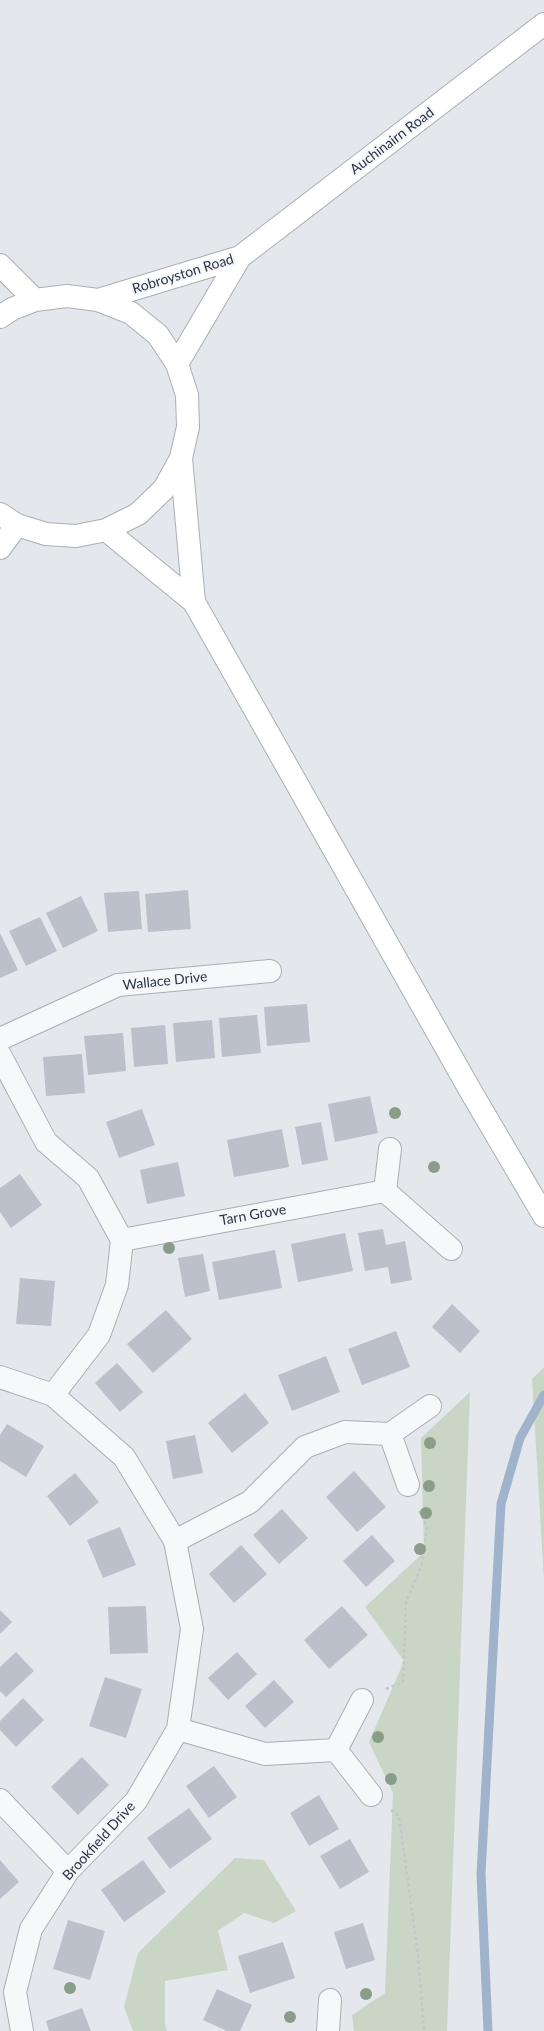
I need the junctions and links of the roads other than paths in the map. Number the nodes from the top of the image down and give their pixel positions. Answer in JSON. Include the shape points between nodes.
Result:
{"nodes":[{"id":1,"x":544,"y":24,"type":"edge"},
{"id":2,"x":240,"y":257,"type":"junction"},
{"id":3,"x":0,"y":265,"type":"edge"},
{"id":4,"x":35,"y":300,"type":"junction"},
{"id":5,"x":98,"y":300,"type":"junction"},
{"id":6,"x":0,"y":318,"type":"edge"},
{"id":7,"x":177,"y":364,"type":"junction"},
{"id":8,"x":181,"y":458,"type":"junction"},
{"id":9,"x":8,"y":519,"type":"edge"},
{"id":10,"x":106,"y":530,"type":"junction"},
{"id":11,"x":0,"y":548,"type":"edge"},
{"id":12,"x":194,"y":602,"type":"junction"},
{"id":13,"x":270,"y":970,"type":"dead end"},
{"id":14,"x":0,"y":1039,"type":"edge"},
{"id":15,"x":0,"y":1055,"type":"edge"},
{"id":16,"x":390,"y":1149,"type":"dead end"},
{"id":17,"x":384,"y":1191,"type":"junction"},
{"id":18,"x":544,"y":1216,"type":"edge"},
{"id":19,"x":122,"y":1240,"type":"junction"},
{"id":20,"x":451,"y":1249,"type":"dead end"},
{"id":21,"x":0,"y":1377,"type":"edge"},
{"id":22,"x":53,"y":1395,"type":"junction"},
{"id":23,"x":430,"y":1406,"type":"dead end"},
{"id":24,"x":390,"y":1434,"type":"junction"},
{"id":25,"x":408,"y":1485,"type":"road end"},
{"id":26,"x":175,"y":1541,"type":"junction"},
{"id":27,"x":362,"y":1700,"type":"road end"},
{"id":28,"x":178,"y":1728,"type":"junction"},
{"id":29,"x":336,"y":1750,"type":"junction"},
{"id":30,"x":371,"y":1795,"type":"road end"},
{"id":31,"x":0,"y":1800,"type":"edge"},
{"id":32,"x":68,"y":1871,"type":"junction"},
{"id":33,"x":7,"y":1992,"type":"edge"},
{"id":34,"x":330,"y":2000,"type":"dead end"},
{"id":35,"x":22,"y":2031,"type":"edge"},
{"id":36,"x":328,"y":2031,"type":"edge"}],
"edges":[{"from":1,"to":2,"type":"main road","name":"Auchinairn Road"},
{"from":2,"to":5,"type":"main road","name":"Robroyston Road"},
{"from":2,"to":7,"type":"main road","name":"Robroyston Road"},
{"from":3,"to":4,"type":"main road"},
{"from":4,"to":5,"type":"main road","via":[[67,296]]},
{"from":4,"to":6,"type":"main road","via":[[12,309]]},
{"from":5,"to":7,"type":"main road","via":[[131,313],[158,335]]},
{"from":7,"to":8,"type":"main road","via":[[187,395],[188,427]]},
{"from":8,"to":10,"type":"main road","via":[[164,489],[138,514]]},
{"from":8,"to":12,"type":"main road"},
{"from":9,"to":10,"type":"main road","via":[[46,534],[76,536]]},
{"from":9,"to":11,"type":"main road"},
{"from":10,"to":12,"type":"main road"},
{"from":12,"to":18,"type":"main road"},
{"from":13,"to":14,"type":"street","name":"Wallace Drive","via":[[118,984]]},
{"from":15,"to":19,"type":"street","via":[[46,1142],[88,1178]]},
{"from":16,"to":17,"type":"street"},
{"from":17,"to":19,"type":"street","name":"Tarn Grove"},
{"from":17,"to":20,"type":"street"},
{"from":19,"to":22,"type":"street","via":[[117,1286],[99,1335]]},
{"from":21,"to":22,"type":"street","name":"Brookfield Drive"},
{"from":22,"to":26,"type":"street","name":"Brookfield Drive","via":[[124,1457]]},
{"from":23,"to":24,"type":"street"},
{"from":24,"to":25,"type":"street"},
{"from":24,"to":26,"type":"street","via":[[345,1432],[305,1447],[250,1502]]},
{"from":26,"to":28,"type":"street","name":"Brookfield Drive","via":[[192,1629]]},
{"from":27,"to":29,"type":"street"},
{"from":28,"to":29,"type":"street","via":[[264,1754]]},
{"from":28,"to":32,"type":"street","name":"Brookfield Drive","via":[[136,1801]]},
{"from":29,"to":30,"type":"street"},
{"from":31,"to":32,"type":"street"},
{"from":32,"to":33,"type":"street","name":"Brookfield Drive","via":[[31,1929]]},
{"from":33,"to":35,"type":"street","name":"Brookfield Drive"},
{"from":34,"to":36,"type":"street"}]}
